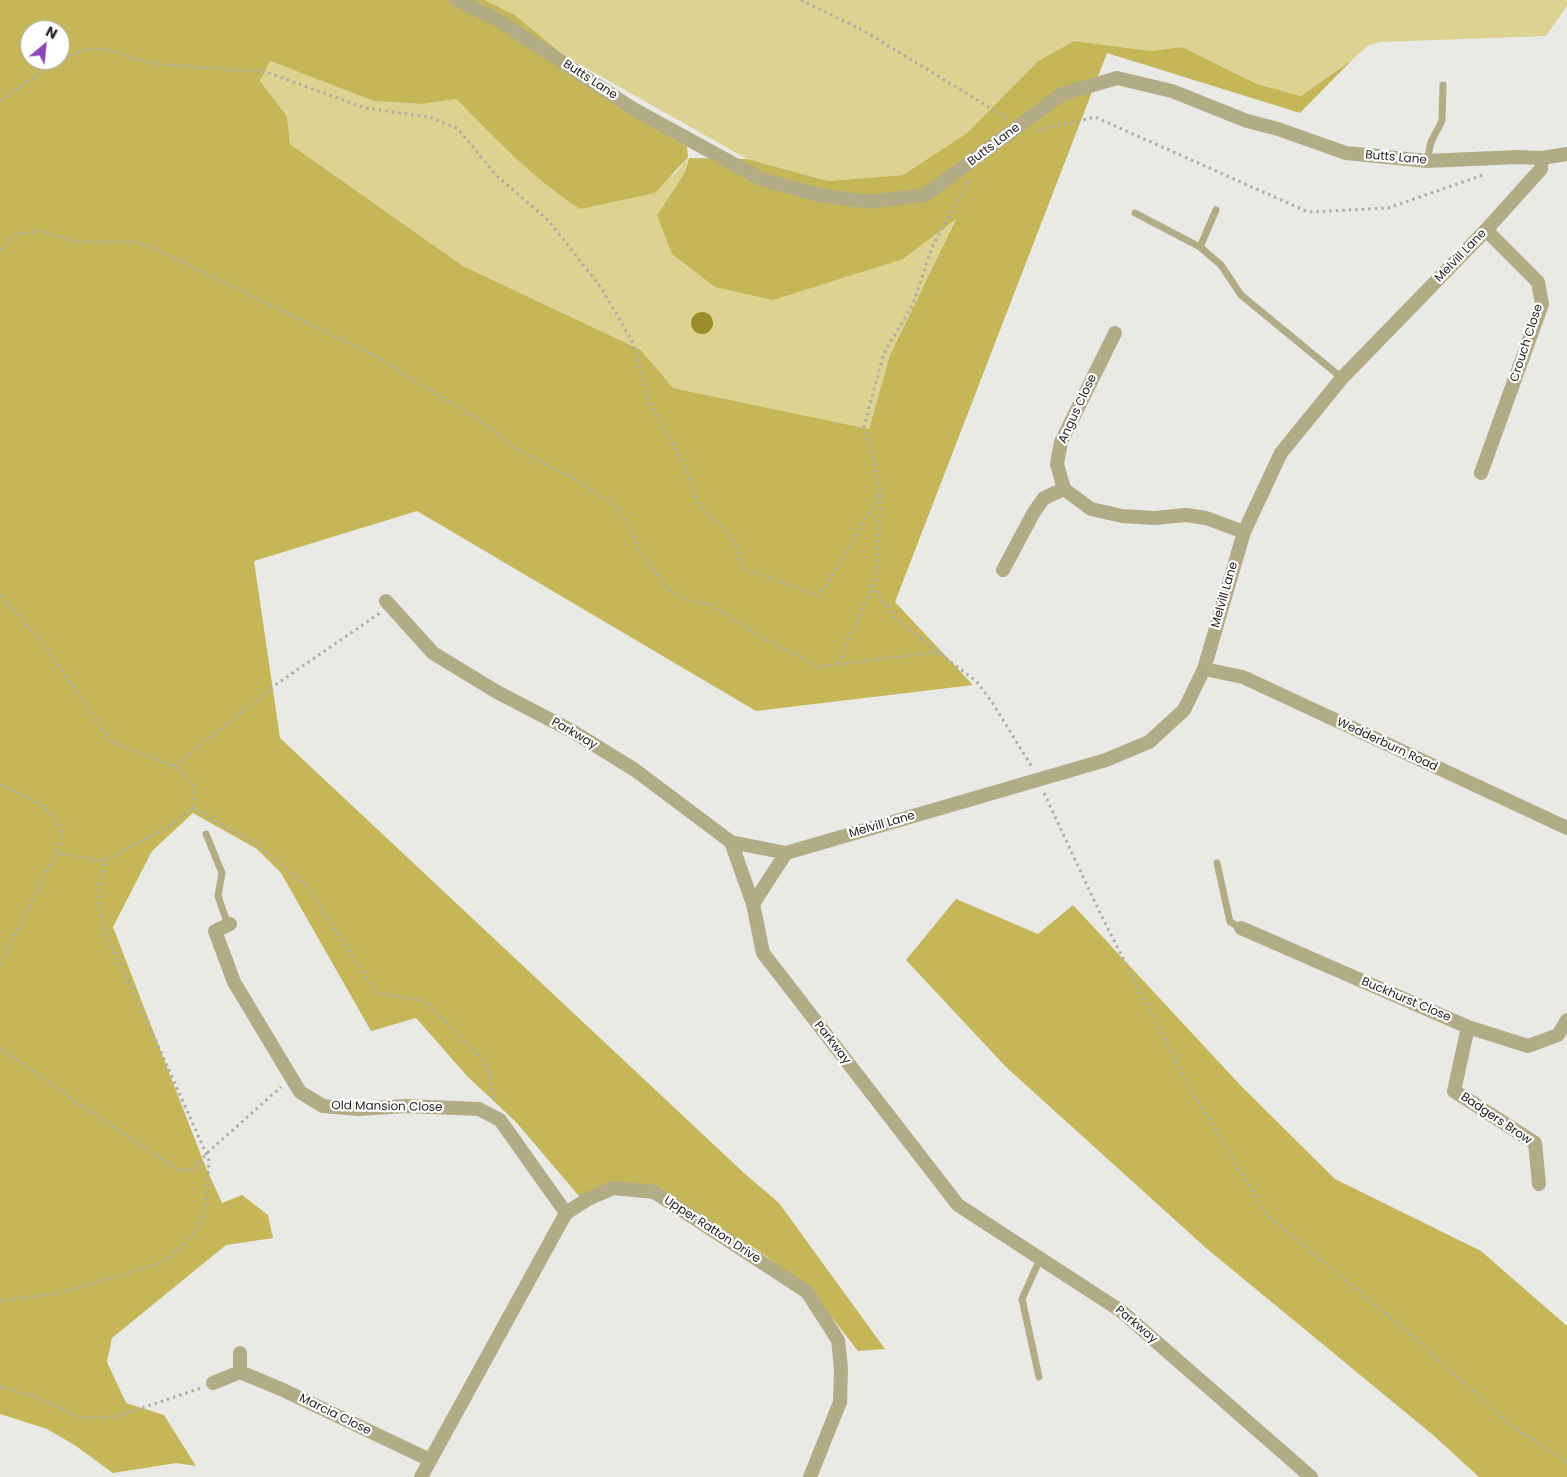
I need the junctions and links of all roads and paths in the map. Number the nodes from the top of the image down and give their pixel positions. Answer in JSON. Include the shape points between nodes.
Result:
{"nodes":[{"id":1,"x":456,"y":0,"type":"edge"},
{"id":2,"x":801,"y":0,"type":"edge"},
{"id":3,"x":1444,"y":85,"type":"dead end"},
{"id":4,"x":0,"y":100,"type":"edge"},
{"id":5,"x":995,"y":110,"type":"dead end"},
{"id":6,"x":1034,"y":131,"type":"dead end"},
{"id":7,"x":1567,"y":154,"type":"edge"},
{"id":8,"x":1542,"y":158,"type":"junction"},
{"id":9,"x":1427,"y":161,"type":"junction"},
{"id":10,"x":974,"y":174,"type":"dead end"},
{"id":11,"x":1485,"y":174,"type":"dead end"},
{"id":12,"x":1216,"y":210,"type":"dead end"},
{"id":13,"x":1135,"y":213,"type":"dead end"},
{"id":14,"x":1486,"y":230,"type":"junction"},
{"id":15,"x":1200,"y":247,"type":"junction"},
{"id":16,"x":0,"y":250,"type":"edge"},
{"id":17,"x":1116,"y":333,"type":"dead end"},
{"id":18,"x":1342,"y":378,"type":"junction"},
{"id":19,"x":1481,"y":473,"type":"dead end"},
{"id":20,"x":1064,"y":489,"type":"junction"},
{"id":21,"x":881,"y":491,"type":"junction"},
{"id":22,"x":1244,"y":532,"type":"junction"},
{"id":23,"x":1003,"y":570,"type":"dead end"},
{"id":24,"x":871,"y":585,"type":"junction"},
{"id":25,"x":0,"y":595,"type":"edge"},
{"id":26,"x":388,"y":603,"type":"joint"},
{"id":27,"x":938,"y":652,"type":"junction"},
{"id":28,"x":837,"y":664,"type":"junction"},
{"id":29,"x":1204,"y":669,"type":"junction"},
{"id":30,"x":174,"y":766,"type":"junction"},
{"id":31,"x":1039,"y":779,"type":"junction"},
{"id":32,"x":0,"y":784,"type":"edge"},
{"id":33,"x":193,"y":808,"type":"junction"},
{"id":34,"x":1567,"y":828,"type":"edge"},
{"id":35,"x":206,"y":834,"type":"dead end"},
{"id":36,"x":731,"y":842,"type":"junction"},
{"id":37,"x":56,"y":853,"type":"junction"},
{"id":38,"x":786,"y":853,"type":"junction"},
{"id":39,"x":105,"y":861,"type":"junction"},
{"id":40,"x":1217,"y":863,"type":"dead end"},
{"id":41,"x":753,"y":904,"type":"junction"},
{"id":42,"x":229,"y":925,"type":"joint"},
{"id":43,"x":1241,"y":928,"type":"joint"},
{"id":44,"x":0,"y":965,"type":"edge"},
{"id":45,"x":1567,"y":1020,"type":"edge"},
{"id":46,"x":1468,"y":1026,"type":"junction"},
{"id":47,"x":0,"y":1048,"type":"edge"},
{"id":48,"x":291,"y":1078,"type":"junction"},
{"id":49,"x":500,"y":1120,"type":"junction"},
{"id":50,"x":206,"y":1154,"type":"junction"},
{"id":51,"x":1539,"y":1184,"type":"dead end"},
{"id":52,"x":566,"y":1213,"type":"junction"},
{"id":53,"x":1040,"y":1259,"type":"junction"},
{"id":54,"x":0,"y":1301,"type":"edge"},
{"id":55,"x":240,"y":1353,"type":"dead end"},
{"id":56,"x":240,"y":1372,"type":"junction"},
{"id":57,"x":1039,"y":1377,"type":"dead end"},
{"id":58,"x":213,"y":1383,"type":"joint"},
{"id":59,"x":0,"y":1387,"type":"edge"},
{"id":60,"x":430,"y":1460,"type":"junction"},
{"id":61,"x":1567,"y":1462,"type":"edge"},
{"id":62,"x":421,"y":1477,"type":"edge"},
{"id":63,"x":810,"y":1477,"type":"edge"},
{"id":64,"x":1311,"y":1477,"type":"edge"}],
"edges":[{"from":1,"to":9,"type":"street","name":"Butts Lane","via":[[498,20],[635,110],[761,179],[819,195],[870,202],[925,195],[1062,94],[1117,78],[1172,90],[1247,121],[1278,128],[1346,153]]},
{"from":2,"to":5,"type":"path","via":[[864,31]]},
{"from":3,"to":9,"type":"lane","via":[[1442,121],[1431,142]]},
{"from":4,"to":21,"type":"path","via":[[55,62],[86,49],[105,49],[152,64],[266,72],[364,108],[430,117],[458,129],[496,176],[549,221],[602,290],[633,343],[649,403],[685,465],[697,502],[735,542],[742,568],[820,596]]},
{"from":6,"to":11,"type":"path","via":[[1095,117],[1308,212],[1388,208]]},
{"from":7,"to":8,"type":"street","name":"Butts Lane"},
{"from":8,"to":9,"type":"street","name":"Butts Lane"},
{"from":8,"to":14,"type":"street","name":"Melvill Lane","via":[[1541,170]]},
{"from":10,"to":21,"type":"path","via":[[932,247],[913,304],[884,353],[864,426]]},
{"from":12,"to":15,"type":"lane"},
{"from":13,"to":15,"type":"lane"},
{"from":14,"to":18,"type":"street","name":"Melvill Lane"},
{"from":14,"to":19,"type":"street","name":"Crouch Close","via":[[1538,282],[1542,304]]},
{"from":15,"to":18,"type":"lane","via":[[1221,265],[1241,295]]},
{"from":16,"to":28,"type":"path","via":[[16,234],[40,232],[79,242],[136,242],[377,358],[485,424],[520,451],[570,476],[613,504],[626,521],[640,552],[666,587],[690,601],[710,604],[768,641],[819,667]]},
{"from":17,"to":20,"type":"street","name":"Angus Close","via":[[1061,442],[1057,464]]},
{"from":18,"to":22,"type":"street","name":"Melvill Lane","via":[[1281,453]]},
{"from":20,"to":22,"type":"street","via":[[1091,509],[1099,511],[1155,518],[1186,515],[1206,518]]},
{"from":20,"to":23,"type":"street","via":[[1044,498]]},
{"from":21,"to":24,"type":"path","via":[[877,576]]},
{"from":22,"to":29,"type":"street","name":"Melvill Lane"},
{"from":24,"to":27,"type":"path","via":[[894,617]]},
{"from":24,"to":28,"type":"path"},
{"from":25,"to":30,"type":"path","via":[[44,644],[110,741]]},
{"from":26,"to":30,"type":"path","via":[[278,683]]},
{"from":26,"to":36,"type":"street","name":"Parkway","via":[[434,653],[635,770]]},
{"from":27,"to":28,"type":"path"},
{"from":27,"to":31,"type":"path","via":[[976,681]]},
{"from":29,"to":31,"type":"street","name":"Melvill Lane","via":[[1184,710],[1148,742],[1106,760]]},
{"from":29,"to":34,"type":"street","name":"Wedderburn Road","via":[[1243,677]]},
{"from":30,"to":33,"type":"path","via":[[194,783]]},
{"from":31,"to":38,"type":"street","name":"Melvill Lane"},
{"from":31,"to":61,"type":"path","via":[[1100,913],[1187,1083],[1268,1216],[1403,1328],[1512,1426]]},
{"from":32,"to":37,"type":"path","via":[[40,803],[58,820],[62,841]]},
{"from":33,"to":39,"type":"path","via":[[174,825]]},
{"from":33,"to":49,"type":"path","via":[[257,844],[307,886],[376,993],[425,1001],[485,1062]]},
{"from":35,"to":42,"type":"lane","via":[[222,873],[218,896]]},
{"from":36,"to":38,"type":"street"},
{"from":36,"to":41,"type":"street","name":"Parkway"},
{"from":37,"to":39,"type":"path"},
{"from":37,"to":44,"type":"path"},
{"from":38,"to":41,"type":"street"},
{"from":39,"to":50,"type":"path","via":[[98,895],[104,930]]},
{"from":40,"to":43,"type":"lane","via":[[1230,922]]},
{"from":41,"to":53,"type":"street","name":"Parkway","via":[[763,954],[958,1205]]},
{"from":42,"to":48,"type":"street","name":"Old Mansion Close","via":[[215,931],[234,982]]},
{"from":43,"to":46,"type":"street","name":"Buckhurst Close"},
{"from":45,"to":46,"type":"street","name":"Buckhurst Close","via":[[1558,1035],[1528,1046]]},
{"from":46,"to":51,"type":"street","name":"Badgers Brow","via":[[1454,1091],[1535,1143]]},
{"from":47,"to":50,"type":"path","via":[[179,1170],[194,1170]]},
{"from":48,"to":49,"type":"street","name":"Old Mansion Close","via":[[300,1092],[323,1106],[358,1109],[405,1106],[479,1108]]},
{"from":48,"to":50,"type":"path"},
{"from":49,"to":52,"type":"street","name":"Old Mansion Close"},
{"from":50,"to":54,"type":"path","via":[[209,1160],[206,1205],[199,1227],[162,1263],[60,1293]]},
{"from":52,"to":60,"type":"street","name":"Upper Ratton Drive"},
{"from":52,"to":63,"type":"street","name":"Upper Ratton Drive","via":[[613,1188],[654,1192],[807,1292],[838,1340],[842,1368],[840,1402]]},
{"from":53,"to":57,"type":"lane","via":[[1022,1300]]},
{"from":53,"to":64,"type":"street","name":"Parkway","via":[[1121,1311]]},
{"from":55,"to":56,"type":"street"},
{"from":56,"to":58,"type":"street"},
{"from":56,"to":60,"type":"street","name":"Marcia Close","via":[[281,1388]]},
{"from":58,"to":59,"type":"path","via":[[115,1417],[79,1418],[36,1397]]},
{"from":60,"to":62,"type":"street","name":"Upper Ratton Drive"}]}
